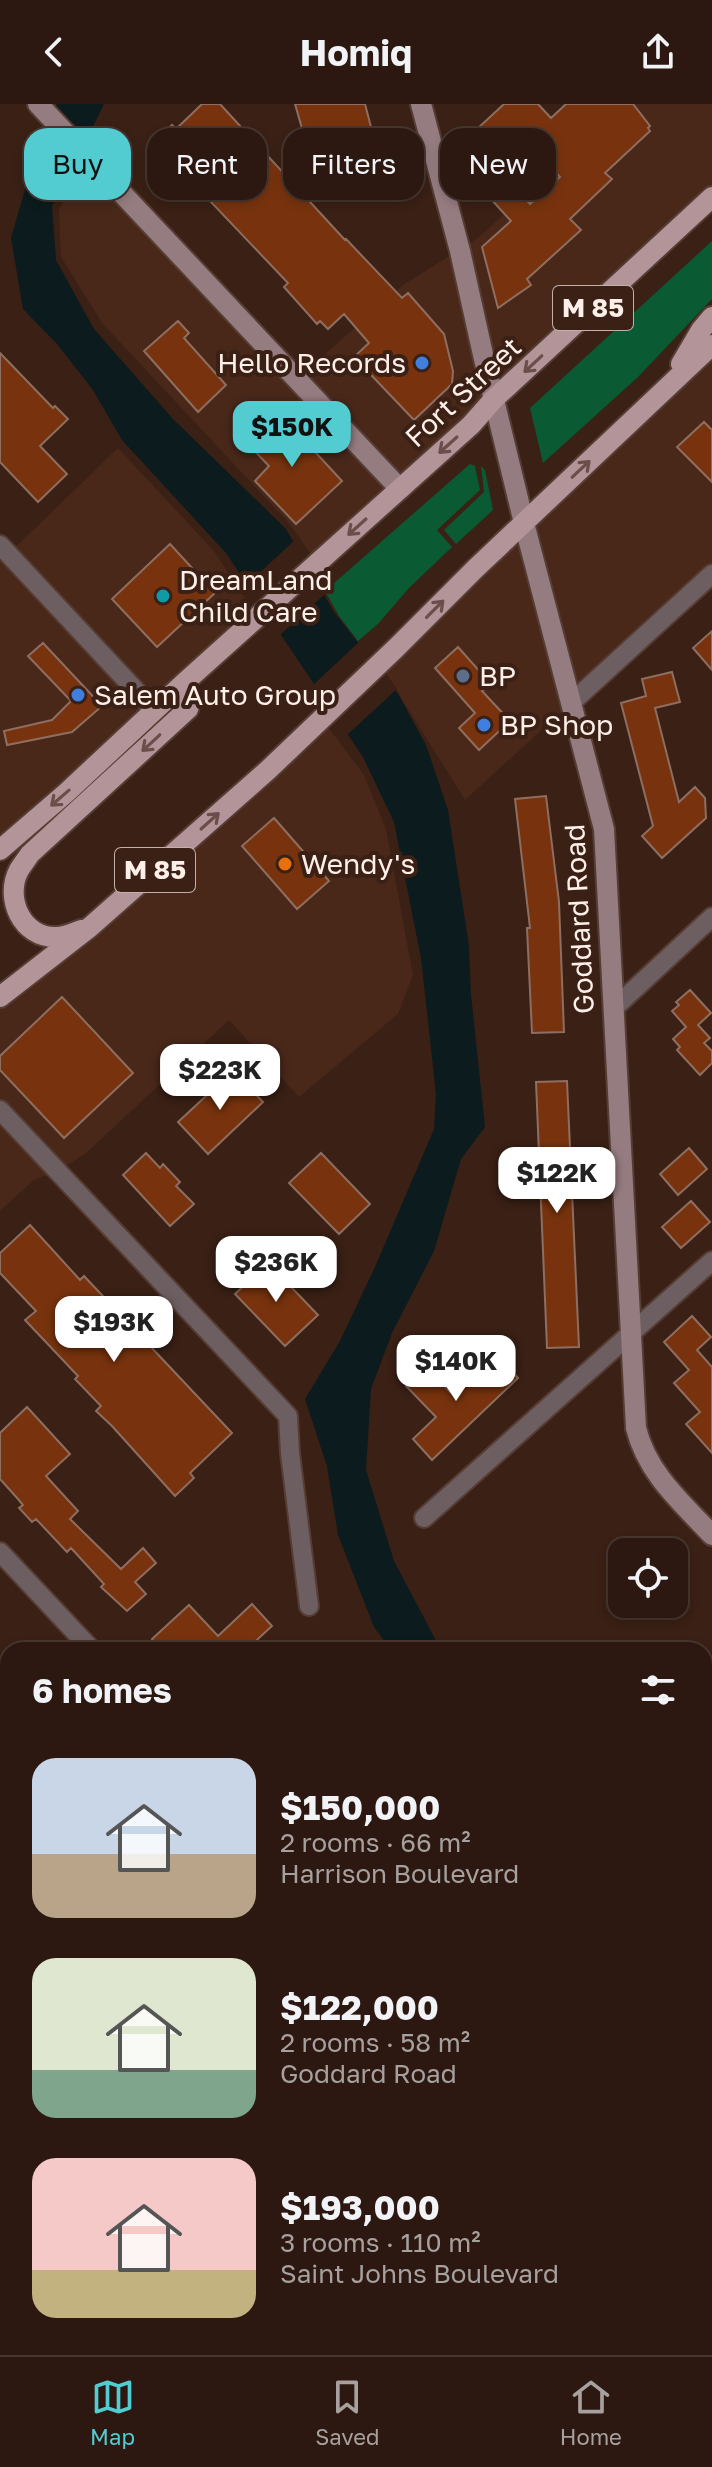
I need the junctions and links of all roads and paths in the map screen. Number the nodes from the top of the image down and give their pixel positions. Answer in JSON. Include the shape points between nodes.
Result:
{"nodes":[{"id":1,"x":421,"y":104,"type":"edge"},
{"id":2,"x":43,"y":110,"type":"edge"},
{"id":3,"x":712,"y":197,"type":"edge"},
{"id":4,"x":712,"y":317,"type":"edge"},
{"id":5,"x":712,"y":345,"type":"edge"},
{"id":6,"x":670,"y":385,"type":"junction"},
{"id":7,"x":494,"y":399,"type":"junction"},
{"id":8,"x":400,"y":489,"type":"junction"},
{"id":9,"x":524,"y":523,"type":"junction"},
{"id":10,"x":0,"y":545,"type":"edge"},
{"id":11,"x":712,"y":574,"type":"edge"},
{"id":12,"x":185,"y":682,"type":"junction"},
{"id":13,"x":571,"y":703,"type":"junction"},
{"id":14,"x":155,"y":711,"type":"junction"},
{"id":15,"x":0,"y":850,"type":"edge"},
{"id":16,"x":712,"y":917,"type":"edge"},
{"id":17,"x":90,"y":927,"type":"junction"},
{"id":18,"x":0,"y":997,"type":"edge"},
{"id":19,"x":613,"y":1009,"type":"junction"},
{"id":20,"x":0,"y":1110,"type":"edge"},
{"id":21,"x":712,"y":1261,"type":"edge"},
{"id":22,"x":631,"y":1336,"type":"junction"},
{"id":23,"x":424,"y":1518,"type":"dead end"},
{"id":24,"x":712,"y":1535,"type":"edge"},
{"id":25,"x":0,"y":1552,"type":"edge"},
{"id":26,"x":309,"y":1606,"type":"dead end"},
{"id":27,"x":84,"y":1642,"type":"edge"}],
"edges":[{"from":1,"to":7,"type":"street","name":"Goddard Road"},
{"from":2,"to":8,"type":"street"},
{"from":3,"to":7,"type":"main road","name":"Fort Street","number":"M 85","one_way":true},
{"from":4,"to":6,"type":"main road"},
{"from":5,"to":6,"type":"main road","number":"M 85"},
{"from":9,"to":6,"type":"main road","number":"M 85","one_way":true},
{"from":7,"to":8,"type":"main road","name":"Fort Street","number":"M 85","one_way":true},
{"from":7,"to":9,"type":"street","name":"Goddard Road"},
{"from":8,"to":12,"type":"main road","name":"Fort Street","number":"M 85","one_way":true},
{"from":9,"to":13,"type":"street","name":"Goddard Road"},
{"from":17,"to":9,"type":"main road","number":"M 85","one_way":true,"via":[[268,770]]},
{"from":10,"to":14,"type":"street"},
{"from":11,"to":13,"type":"street"},
{"from":12,"to":14,"type":"main road","name":"Fort Street","number":"M 85"},
{"from":12,"to":17,"type":"main road","one_way":true,"via":[[188,709],[30,854],[17,872],[14,903],[29,928],[57,937]]},
{"from":13,"to":19,"type":"street","name":"Goddard Road","via":[[604,829]]},
{"from":14,"to":15,"type":"main road","name":"Fort Street","number":"M 85","one_way":true},
{"from":16,"to":19,"type":"street"},
{"from":17,"to":18,"type":"main road","number":"M 85"},
{"from":19,"to":22,"type":"street","name":"Goddard Road"},
{"from":20,"to":26,"type":"street","via":[[288,1416]]},
{"from":21,"to":22,"type":"street"},
{"from":22,"to":23,"type":"street"},
{"from":22,"to":24,"type":"street","name":"Goddard Road","via":[[636,1428],[645,1456]]},
{"from":25,"to":27,"type":"street"}]}
